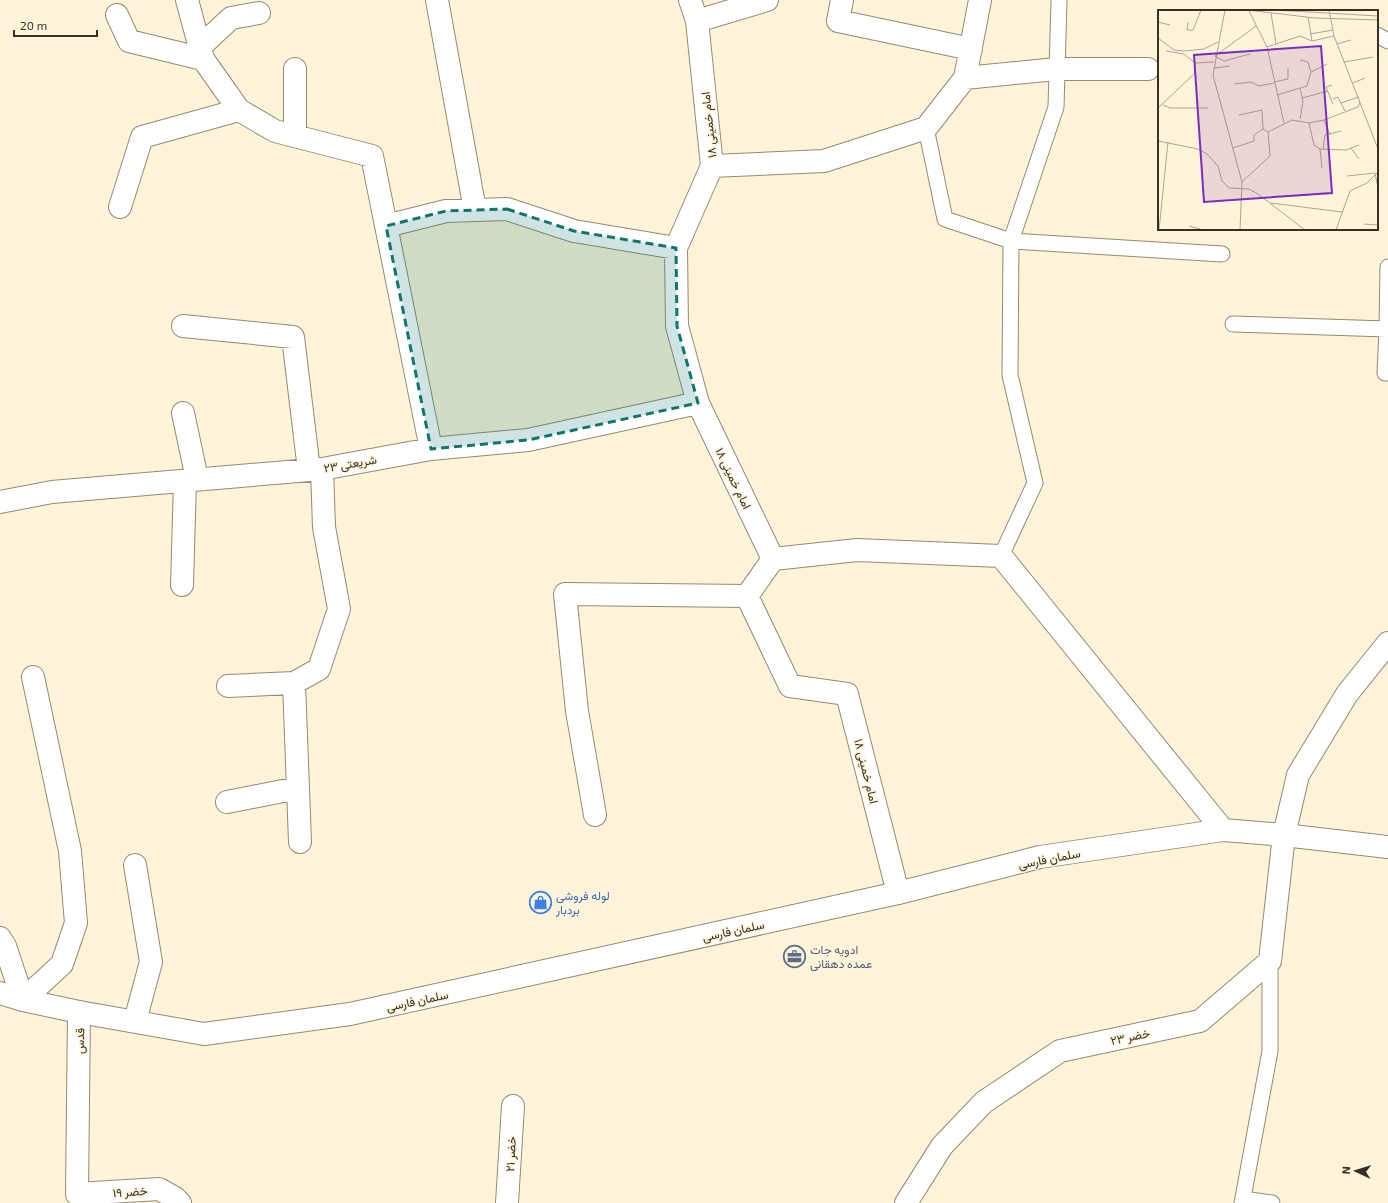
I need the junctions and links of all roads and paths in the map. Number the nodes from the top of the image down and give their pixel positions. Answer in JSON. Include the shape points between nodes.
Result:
{"nodes":[{"id":1,"x":187,"y":0,"type":"edge"},
{"id":2,"x":436,"y":0,"type":"edge"},
{"id":3,"x":690,"y":0,"type":"edge"},
{"id":4,"x":767,"y":0,"type":"edge"},
{"id":5,"x":842,"y":0,"type":"edge"},
{"id":6,"x":980,"y":0,"type":"edge"},
{"id":7,"x":1059,"y":0,"type":"edge"},
{"id":8,"x":259,"y":12,"type":"dead end"},
{"id":9,"x":117,"y":16,"type":"dead end"},
{"id":10,"x":697,"y":21,"type":"junction"},
{"id":11,"x":1378,"y":36,"type":"edge"},
{"id":12,"x":1388,"y":41,"type":"edge"},
{"id":13,"x":971,"y":49,"type":"junction"},
{"id":14,"x":202,"y":52,"type":"junction"},
{"id":15,"x":295,"y":69,"type":"dead end"},
{"id":16,"x":1057,"y":69,"type":"junction"},
{"id":17,"x":1148,"y":69,"type":"dead end"},
{"id":18,"x":965,"y":78,"type":"junction"},
{"id":19,"x":239,"y":110,"type":"junction"},
{"id":20,"x":926,"y":128,"type":"junction"},
{"id":21,"x":294,"y":135,"type":"junction"},
{"id":22,"x":712,"y":166,"type":"junction"},
{"id":23,"x":120,"y":207,"type":"dead end"},
{"id":24,"x":475,"y":210,"type":"junction"},
{"id":25,"x":386,"y":226,"type":"junction"},
{"id":26,"x":1011,"y":241,"type":"junction"},
{"id":27,"x":676,"y":248,"type":"junction"},
{"id":28,"x":1222,"y":254,"type":"dead end"},
{"id":29,"x":1388,"y":267,"type":"edge"},
{"id":30,"x":1233,"y":324,"type":"dead end"},
{"id":31,"x":183,"y":326,"type":"dead end"},
{"id":32,"x":1387,"y":329,"type":"edge"},
{"id":33,"x":1388,"y":373,"type":"edge"},
{"id":34,"x":698,"y":403,"type":"junction"},
{"id":35,"x":183,"y":414,"type":"dead end"},
{"id":36,"x":431,"y":449,"type":"junction"},
{"id":37,"x":315,"y":469,"type":"junction"},
{"id":38,"x":191,"y":480,"type":"junction"},
{"id":39,"x":0,"y":502,"type":"edge"},
{"id":40,"x":1001,"y":556,"type":"junction"},
{"id":41,"x":773,"y":559,"type":"junction"},
{"id":42,"x":182,"y":585,"type":"dead end"},
{"id":43,"x":747,"y":596,"type":"junction"},
{"id":44,"x":1388,"y":642,"type":"edge"},
{"id":45,"x":33,"y":677,"type":"dead end"},
{"id":46,"x":294,"y":683,"type":"junction"},
{"id":47,"x":228,"y":686,"type":"dead end"},
{"id":48,"x":298,"y":788,"type":"junction"},
{"id":49,"x":227,"y":802,"type":"dead end"},
{"id":50,"x":595,"y":815,"type":"dead end"},
{"id":51,"x":1223,"y":830,"type":"junction"},
{"id":52,"x":1284,"y":835,"type":"junction"},
{"id":53,"x":300,"y":842,"type":"dead end"},
{"id":54,"x":1388,"y":847,"type":"edge"},
{"id":55,"x":135,"y":865,"type":"dead end"},
{"id":56,"x":898,"y":894,"type":"junction"},
{"id":57,"x":0,"y":938,"type":"edge"},
{"id":58,"x":1270,"y":961,"type":"junction"},
{"id":59,"x":0,"y":993,"type":"edge"},
{"id":60,"x":23,"y":1000,"type":"junction"},
{"id":61,"x":79,"y":1012,"type":"junction"},
{"id":62,"x":135,"y":1022,"type":"junction"},
{"id":63,"x":513,"y":1106,"type":"dead end"},
{"id":64,"x":74,"y":1199,"type":"edge"},
{"id":65,"x":1242,"y":1201,"type":"edge"},
{"id":66,"x":180,"y":1203,"type":"edge"},
{"id":67,"x":507,"y":1203,"type":"edge"},
{"id":68,"x":906,"y":1203,"type":"edge"},
{"id":69,"x":1272,"y":1203,"type":"edge"}],
"edges":[{"from":1,"to":14,"type":"street"},
{"from":2,"to":24,"type":"street"},
{"from":3,"to":10,"type":"street","name":"امام خمینی ۱۸"},
{"from":4,"to":10,"type":"street"},
{"from":5,"to":13,"type":"street","via":[[838,21]]},
{"from":6,"to":13,"type":"street"},
{"from":7,"to":16,"type":"lane"},
{"from":8,"to":14,"type":"street","via":[[231,18]]},
{"from":9,"to":14,"type":"street","via":[[129,41]]},
{"from":10,"to":22,"type":"street","name":"امام خمینی ۱۸"},
{"from":11,"to":12,"type":"lane"},
{"from":13,"to":18,"type":"street"},
{"from":14,"to":19,"type":"street"},
{"from":15,"to":21,"type":"street"},
{"from":16,"to":17,"type":"street"},
{"from":16,"to":18,"type":"street"},
{"from":16,"to":26,"type":"lane","via":[[1056,106]]},
{"from":18,"to":20,"type":"street"},
{"from":19,"to":21,"type":"street","via":[[275,131]]},
{"from":19,"to":23,"type":"street","via":[[142,137]]},
{"from":20,"to":22,"type":"street","via":[[824,161]]},
{"from":20,"to":26,"type":"lane","via":[[945,219]]},
{"from":21,"to":25,"type":"street","via":[[372,156]]},
{"from":22,"to":27,"type":"street","name":"امام خمینی ۱۸"},
{"from":24,"to":25,"type":"street","via":[[446,211]]},
{"from":24,"to":27,"type":"street","via":[[507,209],[574,231]]},
{"from":25,"to":36,"type":"street"},
{"from":26,"to":28,"type":"lane"},
{"from":26,"to":40,"type":"lane","via":[[1010,375],[1034,484]]},
{"from":27,"to":34,"type":"street","name":"امام خمینی ۱۸","via":[[677,326]]},
{"from":29,"to":32,"type":"lane"},
{"from":30,"to":32,"type":"lane"},
{"from":31,"to":37,"type":"street","via":[[293,337]]},
{"from":32,"to":33,"type":"lane","via":[[1385,373]]},
{"from":34,"to":36,"type":"street","name":"شریعتی ۲۳","via":[[528,440]]},
{"from":34,"to":41,"type":"street","name":"امام خمینی ۱۸"},
{"from":35,"to":38,"type":"street"},
{"from":36,"to":37,"type":"street","name":"شریعتی ۲۳"},
{"from":37,"to":38,"type":"street","name":"شریعتی ۲۳"},
{"from":37,"to":46,"type":"street","via":[[339,608],[319,669]]},
{"from":38,"to":39,"type":"street","name":"شریعتی ۲۳","via":[[52,492]]},
{"from":38,"to":42,"type":"street"},
{"from":40,"to":41,"type":"street","via":[[857,550]]},
{"from":40,"to":51,"type":"street"},
{"from":41,"to":43,"type":"street"},
{"from":43,"to":50,"type":"street","via":[[565,594],[577,711]]},
{"from":43,"to":56,"type":"street","name":"امام خمینی ۱۸","via":[[790,686],[848,694]]},
{"from":44,"to":52,"type":"street","via":[[1347,694],[1298,775]]},
{"from":45,"to":60,"type":"street","via":[[70,851],[76,923],[62,964]]},
{"from":46,"to":47,"type":"street"},
{"from":46,"to":48,"type":"street"},
{"from":48,"to":49,"type":"street"},
{"from":48,"to":53,"type":"street"},
{"from":51,"to":52,"type":"street","name":"سلمان فارسی"},
{"from":51,"to":56,"type":"street","name":"سلمان فارسی","via":[[1040,858]]},
{"from":52,"to":54,"type":"street","name":"سلمان فارسی"},
{"from":52,"to":58,"type":"street"},
{"from":55,"to":62,"type":"street","via":[[151,962]]},
{"from":56,"to":62,"type":"street","name":"سلمان فارسی","via":[[350,1014],[204,1034]]},
{"from":57,"to":60,"type":"street"},
{"from":58,"to":65,"type":"lane","via":[[1270,1051]]},
{"from":58,"to":68,"type":"street","name":"خضر ۲۳","via":[[1200,1021],[1060,1051],[984,1102],[942,1146]]},
{"from":59,"to":60,"type":"street"},
{"from":60,"to":61,"type":"street","name":"قدس"},
{"from":61,"to":62,"type":"street","name":"سلمان فارسی"},
{"from":61,"to":64,"type":"street","name":"قدس"},
{"from":63,"to":67,"type":"street","name":"خضر ۲۱"},
{"from":64,"to":66,"type":"street","name":"خضر ۱۹","via":[[159,1189]]},
{"from":65,"to":69,"type":"lane"}]}
